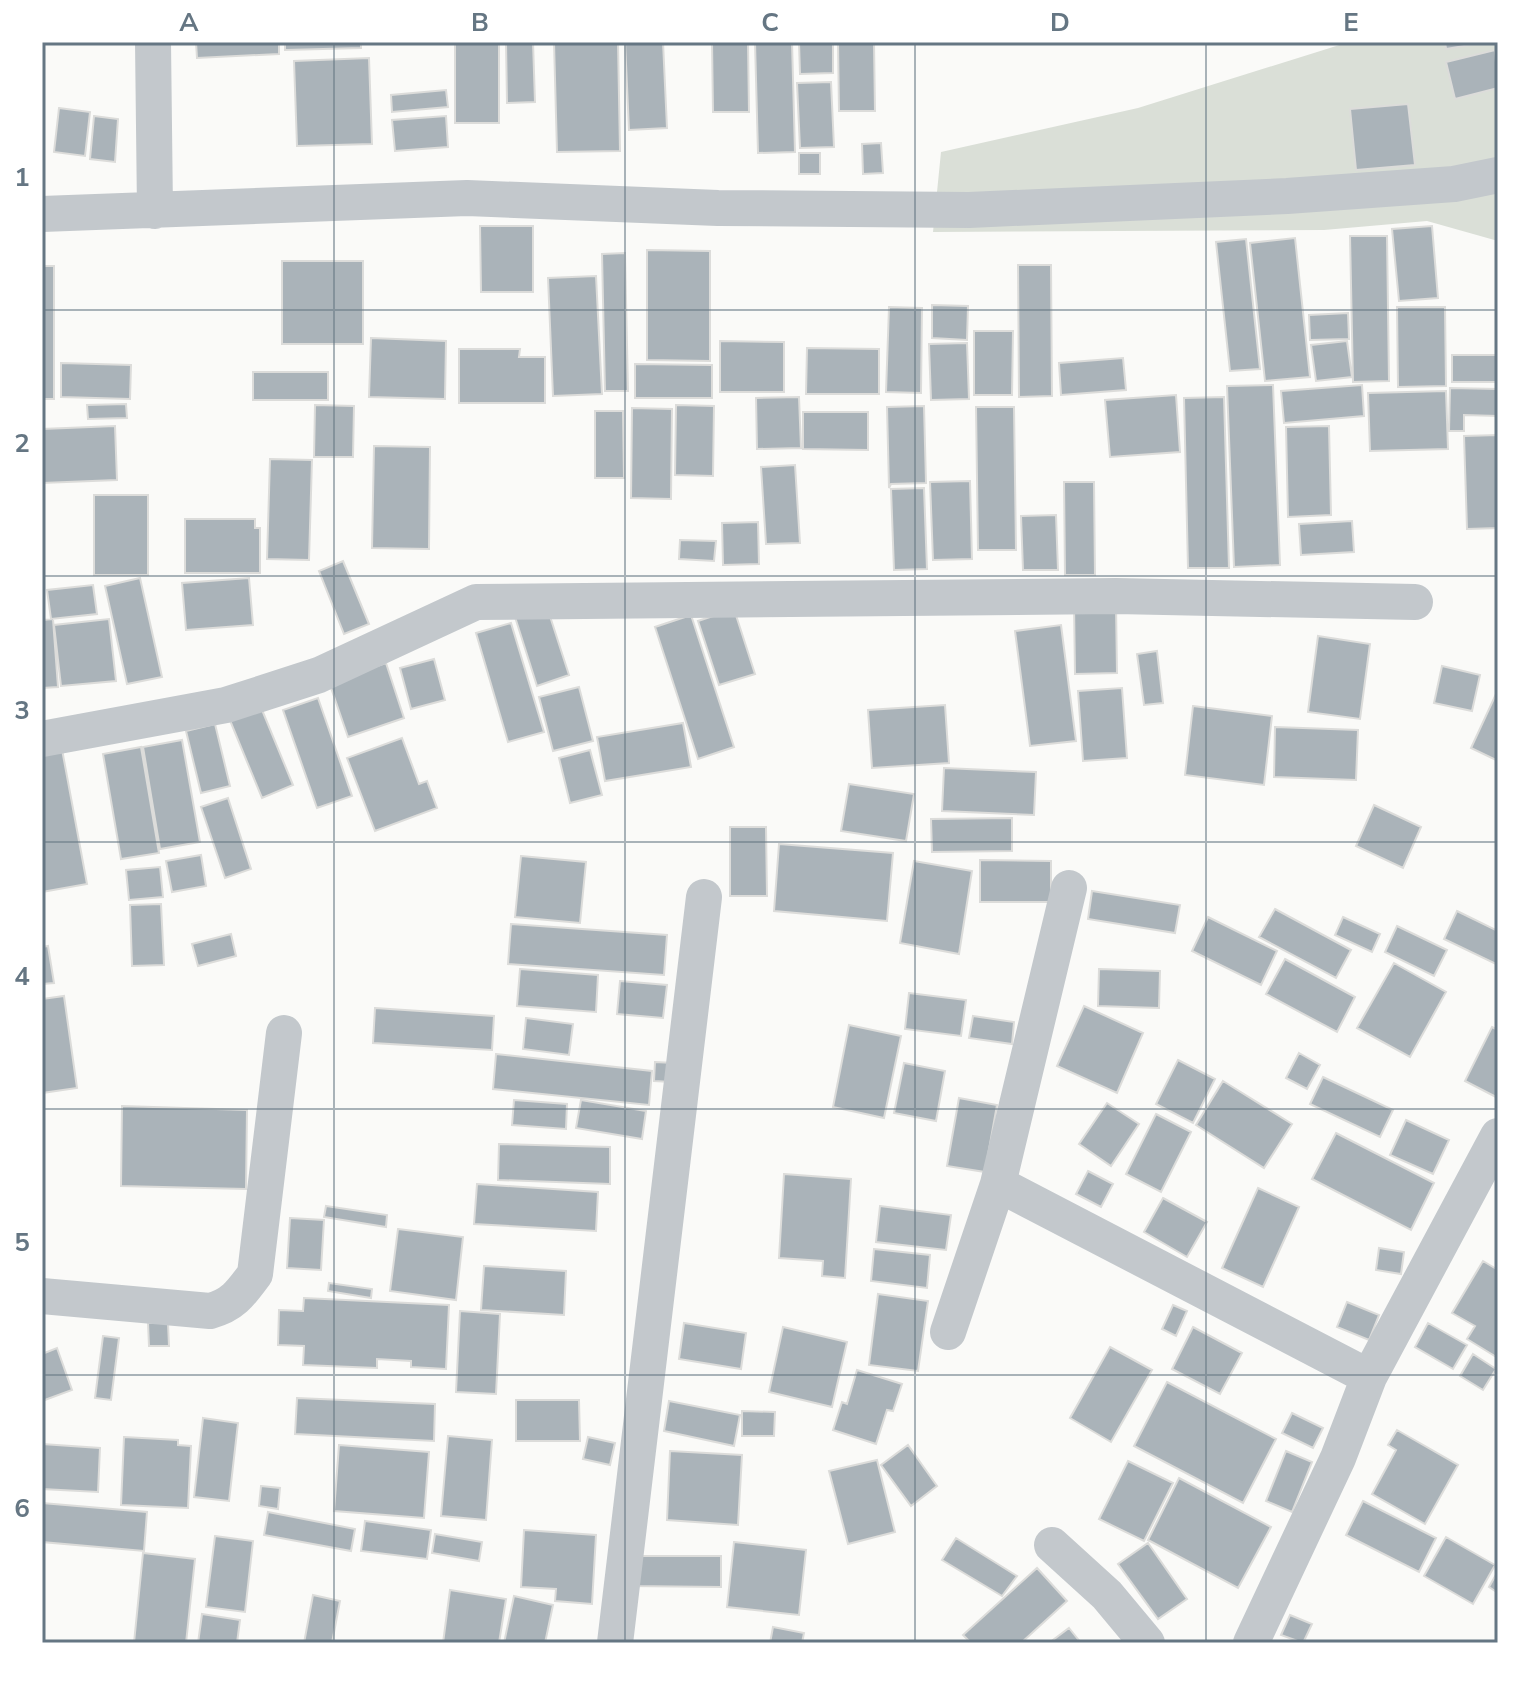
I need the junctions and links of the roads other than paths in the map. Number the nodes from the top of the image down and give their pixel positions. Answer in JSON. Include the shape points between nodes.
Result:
{"nodes":[{"id":1,"x":153,"y":42,"type":"edge"},
{"id":2,"x":1498,"y":175,"type":"edge"},
{"id":3,"x":155,"y":211,"type":"junction"},
{"id":4,"x":42,"y":214,"type":"edge"},
{"id":5,"x":1415,"y":602,"type":"dead end"},
{"id":6,"x":42,"y":739,"type":"edge"},
{"id":7,"x":1069,"y":888,"type":"dead end"},
{"id":8,"x":704,"y":897,"type":"dead end"},
{"id":9,"x":284,"y":1033,"type":"dead end"},
{"id":10,"x":1498,"y":1136,"type":"edge"},
{"id":11,"x":998,"y":1184,"type":"junction"},
{"id":12,"x":42,"y":1296,"type":"edge"},
{"id":13,"x":948,"y":1332,"type":"dead end"},
{"id":14,"x":1369,"y":1377,"type":"junction"},
{"id":15,"x":1052,"y":1545,"type":"dead end"},
{"id":16,"x":615,"y":1643,"type":"edge"},
{"id":17,"x":1147,"y":1643,"type":"edge"},
{"id":18,"x":1251,"y":1643,"type":"edge"}],
"edges":[{"from":1,"to":3,"type":"street"},
{"from":2,"to":3,"type":"street","via":[[1454,184],[1287,196],[969,210],[467,198]]},
{"from":3,"to":4,"type":"street"},
{"from":5,"to":6,"type":"street","via":[[1070,596],[476,602],[319,675],[226,705]]},
{"from":7,"to":11,"type":"street"},
{"from":8,"to":16,"type":"street"},
{"from":9,"to":12,"type":"street","via":[[255,1274],[229,1306],[210,1311]]},
{"from":10,"to":14,"type":"street"},
{"from":11,"to":13,"type":"street"},
{"from":11,"to":14,"type":"street"},
{"from":14,"to":18,"type":"street","via":[[1338,1458]]},
{"from":15,"to":17,"type":"street","via":[[1107,1595]]}]}
